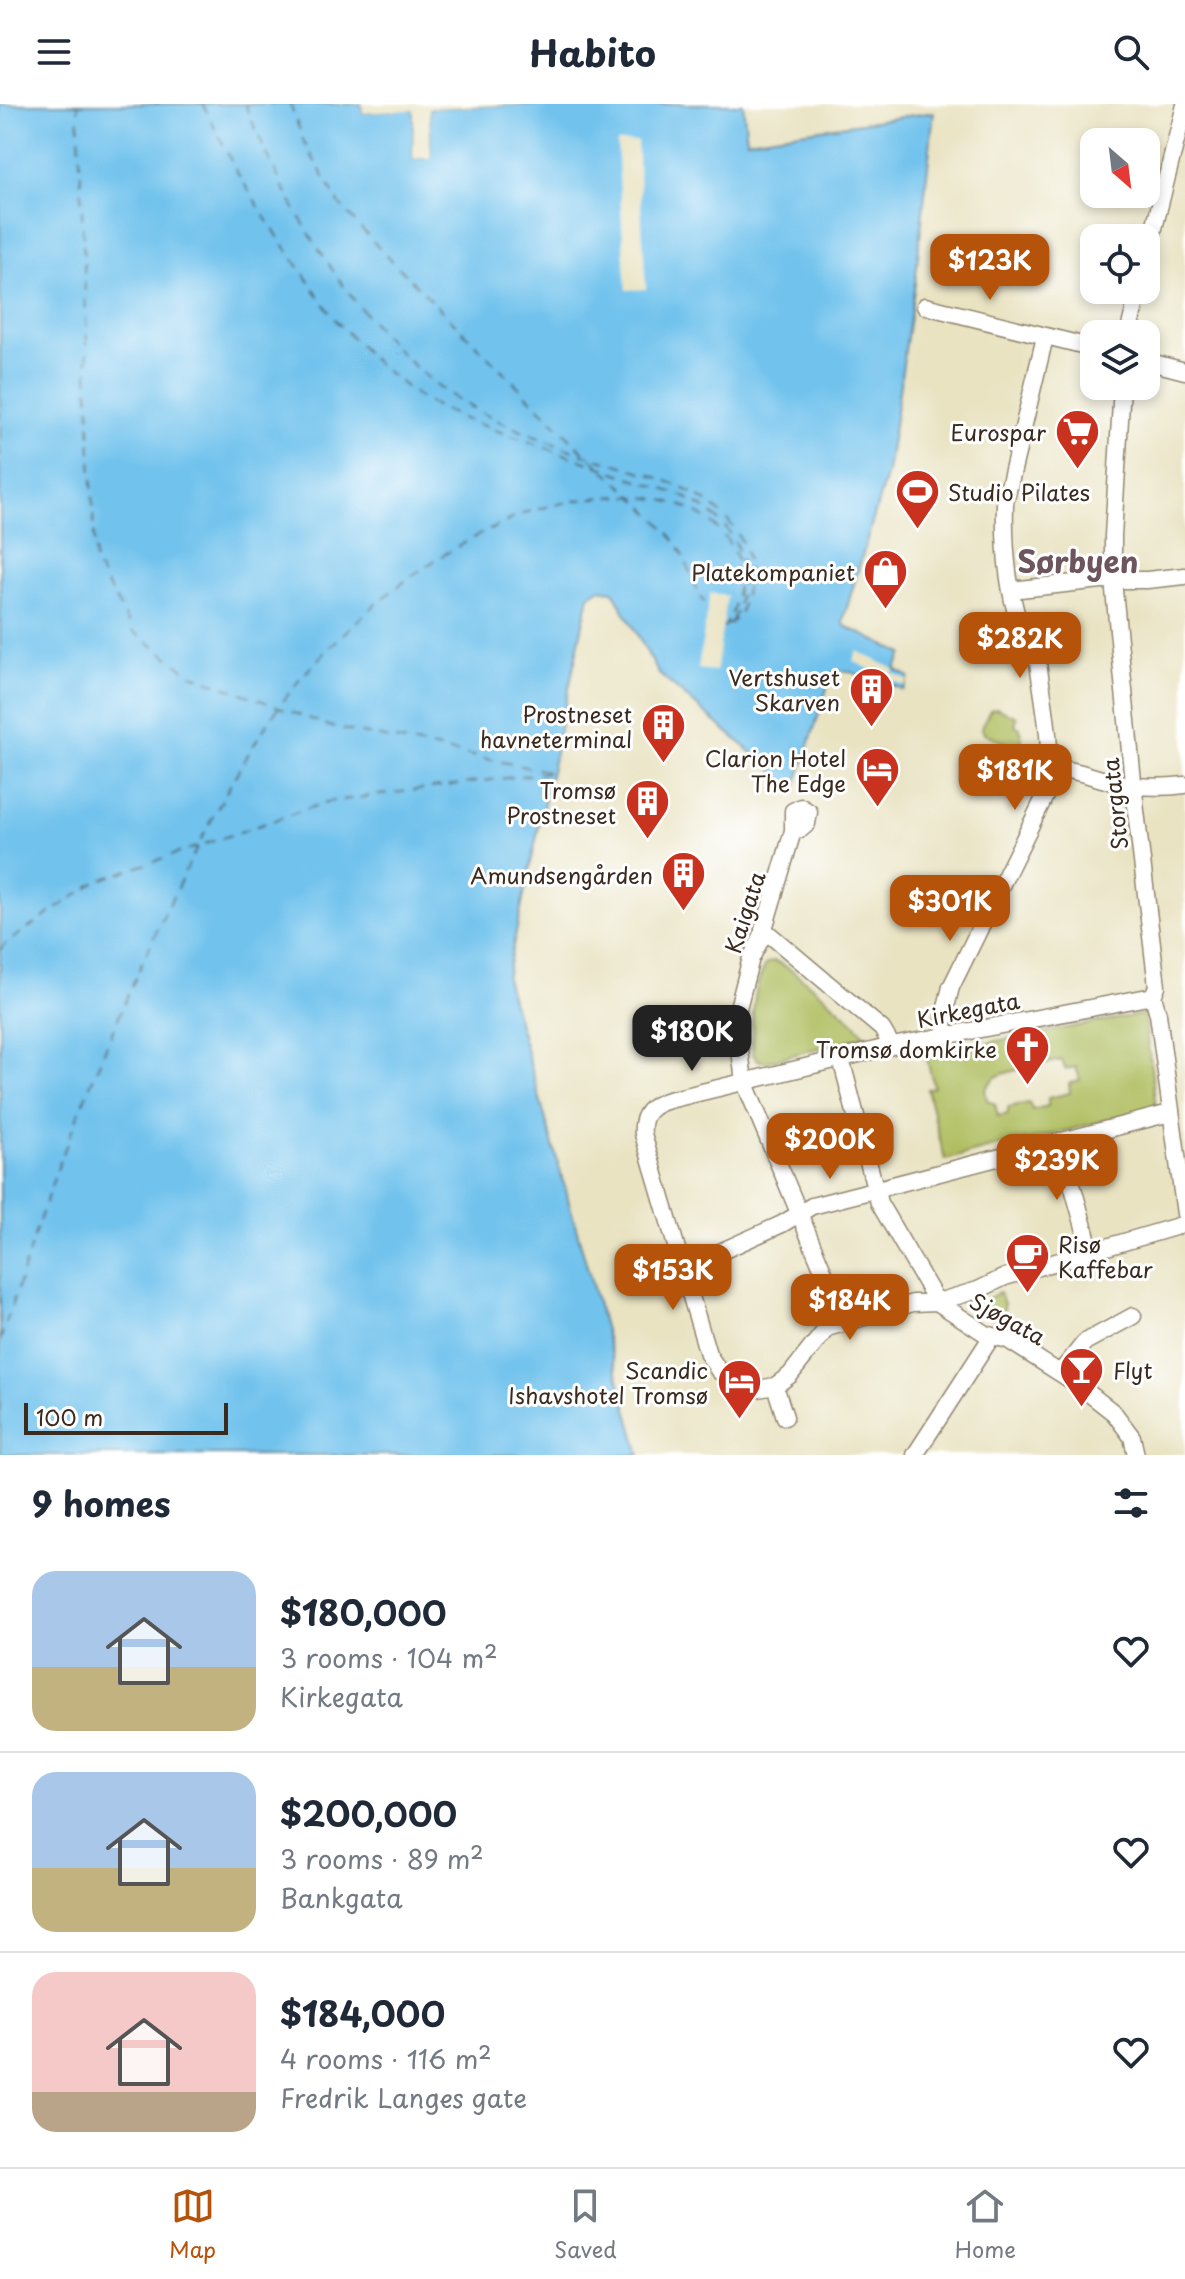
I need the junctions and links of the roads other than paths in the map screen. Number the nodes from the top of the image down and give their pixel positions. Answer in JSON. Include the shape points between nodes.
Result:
{"nodes":[{"id":1,"x":1185,"y":105,"type":"edge"},
{"id":2,"x":1180,"y":148,"type":"edge"},
{"id":3,"x":1157,"y":224,"type":"edge"},
{"id":4,"x":925,"y":306,"type":"dead end"},
{"id":5,"x":1045,"y":337,"type":"junction"},
{"id":6,"x":1080,"y":345,"type":"edge"},
{"id":7,"x":1160,"y":365,"type":"edge"},
{"id":8,"x":1185,"y":371,"type":"edge"},
{"id":9,"x":1121,"y":400,"type":"edge"},
{"id":10,"x":1185,"y":576,"type":"edge"},
{"id":11,"x":1113,"y":580,"type":"junction"},
{"id":12,"x":1011,"y":590,"type":"junction"},
{"id":13,"x":1050,"y":768,"type":"junction"},
{"id":14,"x":1185,"y":785,"type":"edge"},
{"id":15,"x":1135,"y":787,"type":"junction"},
{"id":16,"x":793,"y":831,"type":"dead end"},
{"id":17,"x":763,"y":929,"type":"junction"},
{"id":18,"x":1153,"y":996,"type":"junction"},
{"id":19,"x":945,"y":1036,"type":"junction"},
{"id":20,"x":892,"y":1046,"type":"junction"},
{"id":21,"x":841,"y":1059,"type":"junction"},
{"id":22,"x":744,"y":1081,"type":"junction"},
{"id":23,"x":1170,"y":1113,"type":"junction"},
{"id":24,"x":1060,"y":1141,"type":"junction"},
{"id":25,"x":875,"y":1189,"type":"junction"},
{"id":26,"x":800,"y":1212,"type":"junction"},
{"id":27,"x":1185,"y":1214,"type":"edge"},
{"id":28,"x":1185,"y":1224,"type":"edge"},
{"id":29,"x":1091,"y":1252,"type":"junction"},
{"id":30,"x":682,"y":1269,"type":"junction"},
{"id":31,"x":937,"y":1302,"type":"junction"},
{"id":32,"x":1133,"y":1316,"type":"dead end"},
{"id":33,"x":845,"y":1323,"type":"junction"},
{"id":34,"x":992,"y":1336,"type":"junction"},
{"id":35,"x":1060,"y":1373,"type":"junction"},
{"id":36,"x":775,"y":1386,"type":"junction"},
{"id":37,"x":785,"y":1417,"type":"dead end"},
{"id":38,"x":915,"y":1455,"type":"edge"},
{"id":39,"x":1136,"y":1455,"type":"edge"}],
"edges":[{"from":1,"to":2,"type":"street"},
{"from":2,"to":3,"type":"street"},
{"from":4,"to":5,"type":"street"},
{"from":5,"to":6,"type":"street"},
{"from":5,"to":12,"type":"street","via":[[1005,503]]},
{"from":7,"to":8,"type":"street"},
{"from":9,"to":11,"type":"street","name":"Storgata"},
{"from":10,"to":11,"type":"street"},
{"from":11,"to":12,"type":"street"},
{"from":11,"to":15,"type":"street","name":"Storgata"},
{"from":12,"to":13,"type":"street","via":[[1038,663]]},
{"from":13,"to":15,"type":"street"},
{"from":13,"to":19,"type":"street","via":[[1048,790],[951,987]]},
{"from":14,"to":15,"type":"street"},
{"from":15,"to":18,"type":"street","name":"Storgata","via":[[1157,986]]},
{"from":16,"to":17,"type":"street","name":"Kaigata"},
{"from":17,"to":20,"type":"street","via":[[882,1029]]},
{"from":17,"to":22,"type":"street","name":"Kaigata","via":[[738,1008]]},
{"from":18,"to":19,"type":"street","name":"Kirkegata"},
{"from":18,"to":23,"type":"street","name":"Storgata"},
{"from":19,"to":20,"type":"street","name":"Kirkegata"},
{"from":20,"to":21,"type":"street","name":"Kirkegata"},
{"from":21,"to":22,"type":"street","name":"Kirkegata"},
{"from":21,"to":25,"type":"street","name":"Sjøgata"},
{"from":22,"to":26,"type":"street","name":"Kaigata"},
{"from":22,"to":30,"type":"street","name":"Kirkegata","via":[[654,1106],[642,1122]]},
{"from":23,"to":24,"type":"street"},
{"from":23,"to":27,"type":"street","name":"Storgata"},
{"from":24,"to":25,"type":"street"},
{"from":24,"to":29,"type":"street"},
{"from":25,"to":26,"type":"street"},
{"from":25,"to":31,"type":"street","name":"Sjøgata"},
{"from":26,"to":30,"type":"street"},
{"from":26,"to":33,"type":"street","name":"Kaigata"},
{"from":28,"to":29,"type":"street"},
{"from":29,"to":31,"type":"street"},
{"from":30,"to":36,"type":"street","via":[[706,1351],[719,1371],[752,1388]]},
{"from":31,"to":33,"type":"street","via":[[913,1303]]},
{"from":31,"to":34,"type":"street","name":"Sjøgata"},
{"from":32,"to":35,"type":"street","via":[[1085,1342]]},
{"from":33,"to":36,"type":"street","via":[[827,1328],[801,1363]]},
{"from":34,"to":35,"type":"street","name":"Sjøgata","via":[[1008,1340]]},
{"from":34,"to":38,"type":"street"},
{"from":35,"to":39,"type":"street","name":"Sjøgata","via":[[1114,1413],[1132,1437]]},
{"from":36,"to":37,"type":"street"}]}
